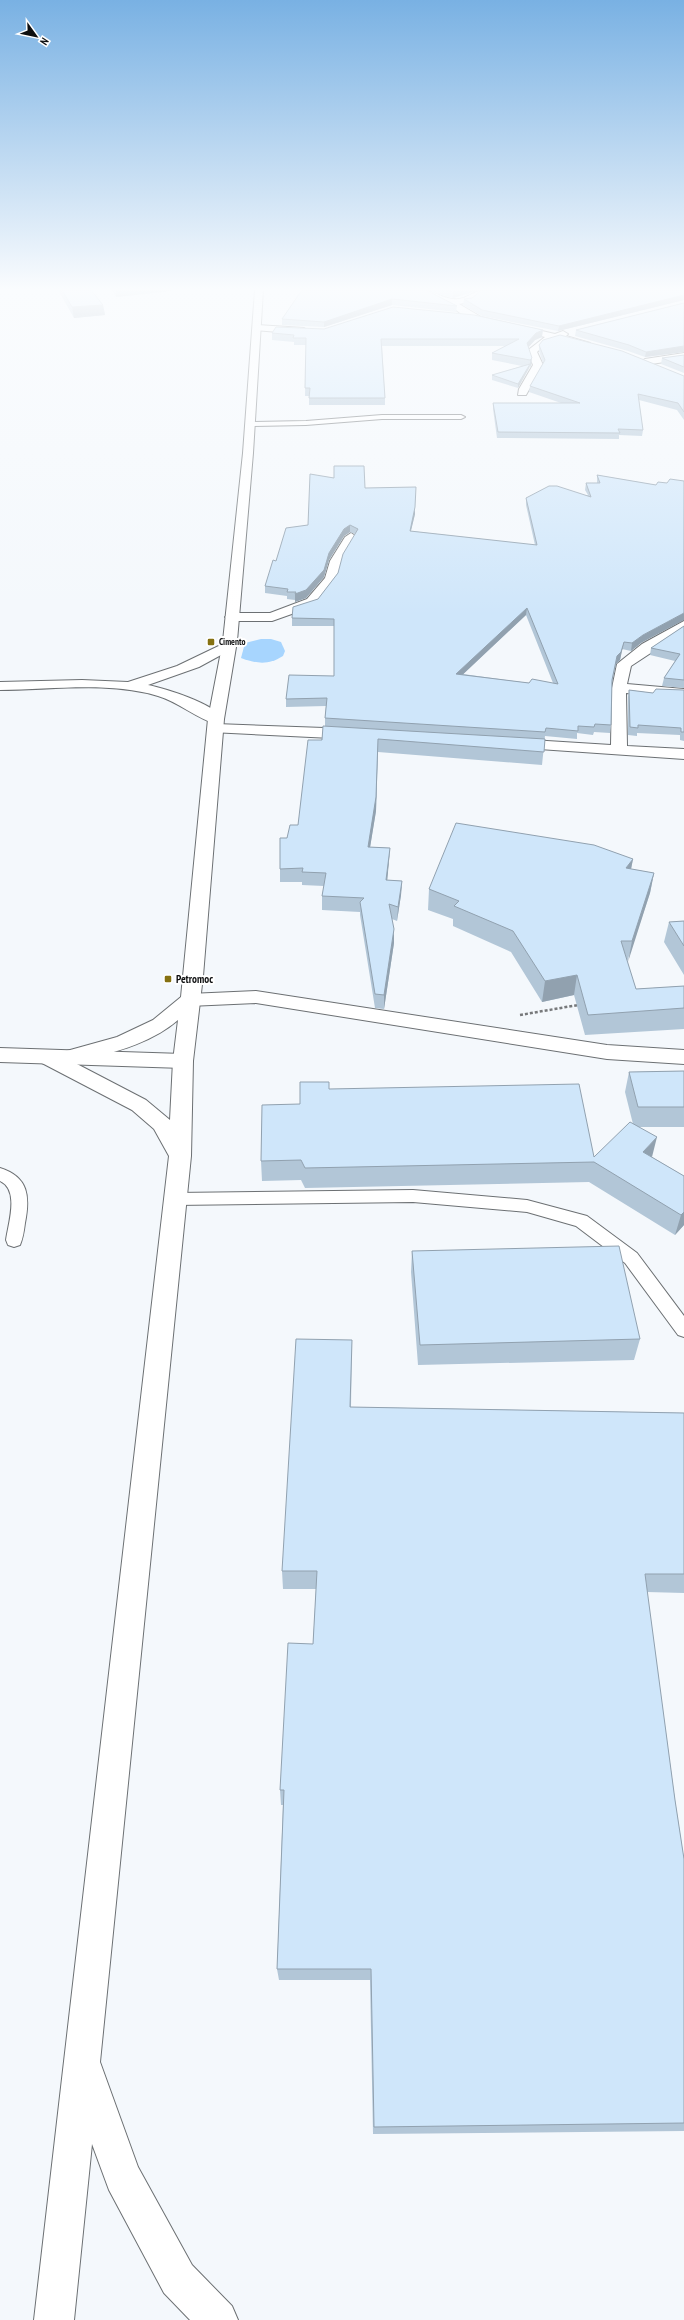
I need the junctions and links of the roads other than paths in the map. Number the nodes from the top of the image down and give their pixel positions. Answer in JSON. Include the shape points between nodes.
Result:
{"nodes":[{"id":1,"x":252,"y":398,"type":"edge"},
{"id":2,"x":461,"y":417,"type":"dead end"},
{"id":3,"x":250,"y":424,"type":"junction"},
{"id":4,"x":351,"y":537,"type":"edge"},
{"id":5,"x":232,"y":617,"type":"junction"},
{"id":6,"x":684,"y":625,"type":"edge"},
{"id":7,"x":227,"y":646,"type":"junction"},
{"id":8,"x":128,"y":685,"type":"junction"},
{"id":9,"x":0,"y":686,"type":"edge"},
{"id":10,"x":619,"y":688,"type":"junction"},
{"id":11,"x":684,"y":693,"type":"edge"},
{"id":12,"x":216,"y":724,"type":"junction"},
{"id":13,"x":370,"y":735,"type":"edge"},
{"id":14,"x":502,"y":744,"type":"edge"},
{"id":15,"x":619,"y":751,"type":"junction"},
{"id":16,"x":684,"y":754,"type":"edge"},
{"id":17,"x":189,"y":1000,"type":"junction"},
{"id":18,"x":0,"y":1055,"type":"edge"},
{"id":19,"x":70,"y":1057,"type":"junction"},
{"id":20,"x":49,"y":1058,"type":"junction"},
{"id":21,"x":684,"y":1058,"type":"edge"},
{"id":22,"x":183,"y":1061,"type":"junction"},
{"id":23,"x":180,"y":1156,"type":"junction"},
{"id":24,"x":0,"y":1174,"type":"edge"},
{"id":25,"x":175,"y":1199,"type":"junction"},
{"id":26,"x":14,"y":1240,"type":"dead end"},
{"id":27,"x":684,"y":1330,"type":"edge"},
{"id":28,"x":81,"y":2058,"type":"junction"},
{"id":29,"x":54,"y":2320,"type":"edge"},
{"id":30,"x":218,"y":2320,"type":"edge"}],
"edges":[{"from":1,"to":3,"type":"main road"},
{"from":2,"to":3,"type":"lane","via":[[382,417]]},
{"from":3,"to":5,"type":"main road"},
{"from":4,"to":5,"type":"main road","via":[[336,561],[331,579],[312,602],[272,617]]},
{"from":5,"to":7,"type":"main road"},
{"from":6,"to":10,"type":"main road","via":[[624,664]]},
{"from":7,"to":8,"type":"main road","via":[[193,666],[168,676]]},
{"from":7,"to":12,"type":"main road"},
{"from":8,"to":9,"type":"main road"},
{"from":8,"to":12,"type":"main road","via":[[162,692],[180,699]]},
{"from":10,"to":11,"type":"main road"},
{"from":10,"to":15,"type":"main road"},
{"from":12,"to":13,"type":"main road"},
{"from":12,"to":17,"type":"main road"},
{"from":14,"to":15,"type":"main road"},
{"from":15,"to":16,"type":"main road"},
{"from":17,"to":19,"type":"main road","via":[[160,1025],[124,1042]]},
{"from":17,"to":21,"type":"main road","via":[[256,998],[607,1052]]},
{"from":17,"to":22,"type":"main road"},
{"from":18,"to":20,"type":"main road"},
{"from":19,"to":20,"type":"main road"},
{"from":19,"to":22,"type":"main road"},
{"from":20,"to":23,"type":"main road","via":[[139,1105],[162,1124]]},
{"from":22,"to":23,"type":"main road"},
{"from":23,"to":25,"type":"main road"},
{"from":24,"to":26,"type":"lane","via":[[6,1175],[18,1185],[20,1194]]},
{"from":25,"to":27,"type":"lane","via":[[414,1196],[527,1206],[582,1221],[631,1258]]},
{"from":25,"to":28,"type":"main road"},
{"from":28,"to":29,"type":"main road"},
{"from":28,"to":30,"type":"main road","via":[[122,2177],[178,2279]]}]}
